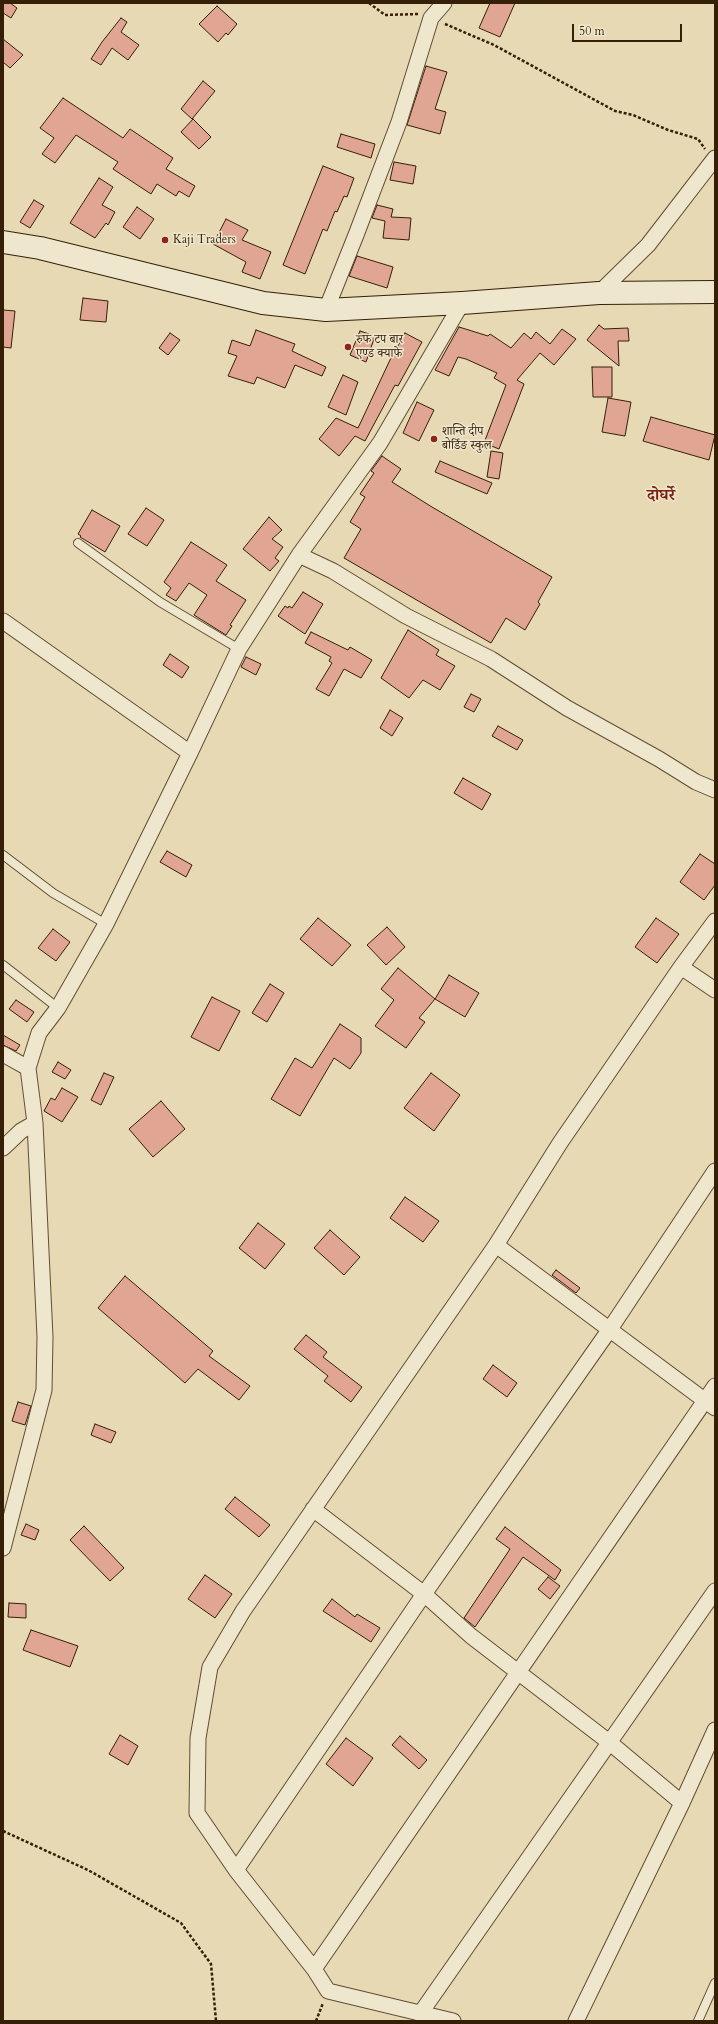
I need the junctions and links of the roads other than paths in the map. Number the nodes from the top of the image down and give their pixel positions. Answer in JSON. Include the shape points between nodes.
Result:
{"nodes":[{"id":1,"x":444,"y":3,"type":"edge"},
{"id":2,"x":714,"y":160,"type":"edge"},
{"id":3,"x":3,"y":242,"type":"edge"},
{"id":4,"x":715,"y":292,"type":"edge"},
{"id":5,"x":599,"y":293,"type":"junction"},
{"id":6,"x":462,"y":304,"type":"junction"},
{"id":7,"x":326,"y":310,"type":"junction"},
{"id":8,"x":78,"y":543,"type":"dead end"},
{"id":9,"x":299,"y":555,"type":"junction"},
{"id":10,"x":3,"y":621,"type":"edge"},
{"id":11,"x":239,"y":649,"type":"junction"},
{"id":12,"x":190,"y":753,"type":"junction"},
{"id":13,"x":715,"y":790,"type":"edge"},
{"id":14,"x":3,"y":855,"type":"edge"},
{"id":15,"x":715,"y":921,"type":"edge"},
{"id":16,"x":106,"y":924,"type":"junction"},
{"id":17,"x":3,"y":965,"type":"edge"},
{"id":18,"x":681,"y":967,"type":"junction"},
{"id":19,"x":715,"y":990,"type":"edge"},
{"id":20,"x":58,"y":1008,"type":"junction"},
{"id":21,"x":3,"y":1054,"type":"edge"},
{"id":22,"x":28,"y":1068,"type":"junction"},
{"id":23,"x":35,"y":1123,"type":"junction"},
{"id":24,"x":3,"y":1148,"type":"edge"},
{"id":25,"x":715,"y":1171,"type":"edge"},
{"id":26,"x":496,"y":1245,"type":"junction"},
{"id":27,"x":610,"y":1328,"type":"junction"},
{"id":28,"x":715,"y":1386,"type":"edge"},
{"id":29,"x":710,"y":1404,"type":"edge"},
{"id":30,"x":313,"y":1509,"type":"junction"},
{"id":31,"x":3,"y":1548,"type":"edge"},
{"id":32,"x":715,"y":1591,"type":"edge"},
{"id":33,"x":424,"y":1594,"type":"junction"},
{"id":34,"x":519,"y":1671,"type":"junction"},
{"id":35,"x":715,"y":1730,"type":"edge"},
{"id":36,"x":609,"y":1742,"type":"junction"},
{"id":37,"x":682,"y":1803,"type":"junction"},
{"id":38,"x":236,"y":1870,"type":"junction"},
{"id":39,"x":314,"y":1969,"type":"junction"},
{"id":40,"x":715,"y":1983,"type":"edge"},
{"id":41,"x":420,"y":2014,"type":"junction"},
{"id":42,"x":453,"y":2021,"type":"edge"},
{"id":43,"x":576,"y":2021,"type":"edge"},
{"id":44,"x":698,"y":2021,"type":"edge"}],
"edges":[{"from":1,"to":7,"type":"street","via":[[431,18],[399,122]]},
{"from":2,"to":5,"type":"street","via":[[648,245]]},
{"from":3,"to":7,"type":"main road","via":[[40,248],[263,303]]},
{"from":4,"to":5,"type":"main road"},
{"from":5,"to":6,"type":"main road"},
{"from":6,"to":7,"type":"main road"},
{"from":6,"to":9,"type":"street","via":[[380,443]]},
{"from":8,"to":11,"type":"lane","via":[[160,602]]},
{"from":9,"to":11,"type":"street"},
{"from":9,"to":13,"type":"street","via":[[333,571],[406,616],[491,659],[568,708],[696,782]]},
{"from":10,"to":12,"type":"street"},
{"from":11,"to":12,"type":"street"},
{"from":12,"to":16,"type":"street"},
{"from":14,"to":16,"type":"lane","via":[[53,893]]},
{"from":15,"to":18,"type":"street"},
{"from":16,"to":20,"type":"street"},
{"from":17,"to":20,"type":"lane"},
{"from":18,"to":19,"type":"street"},
{"from":18,"to":26,"type":"street","via":[[560,1144]]},
{"from":20,"to":22,"type":"street","via":[[39,1033]]},
{"from":21,"to":22,"type":"street"},
{"from":22,"to":23,"type":"street"},
{"from":23,"to":24,"type":"street","via":[[21,1131]]},
{"from":23,"to":31,"type":"street","via":[[45,1337],[44,1390]]},
{"from":25,"to":27,"type":"street"},
{"from":26,"to":27,"type":"street"},
{"from":26,"to":30,"type":"street"},
{"from":27,"to":29,"type":"street"},
{"from":27,"to":33,"type":"street"},
{"from":28,"to":29,"type":"street"},
{"from":29,"to":34,"type":"street"},
{"from":30,"to":33,"type":"street"},
{"from":30,"to":38,"type":"street","via":[[243,1610],[210,1667],[198,1738],[197,1813]]},
{"from":32,"to":36,"type":"street"},
{"from":33,"to":34,"type":"street","via":[[471,1636]]},
{"from":33,"to":38,"type":"street"},
{"from":34,"to":36,"type":"street"},
{"from":34,"to":39,"type":"street"},
{"from":35,"to":37,"type":"street"},
{"from":36,"to":37,"type":"street"},
{"from":36,"to":41,"type":"street"},
{"from":37,"to":43,"type":"street"},
{"from":38,"to":39,"type":"street"},
{"from":39,"to":41,"type":"street","via":[[328,1991]]},
{"from":40,"to":44,"type":"lane"},
{"from":41,"to":42,"type":"street"}]}
